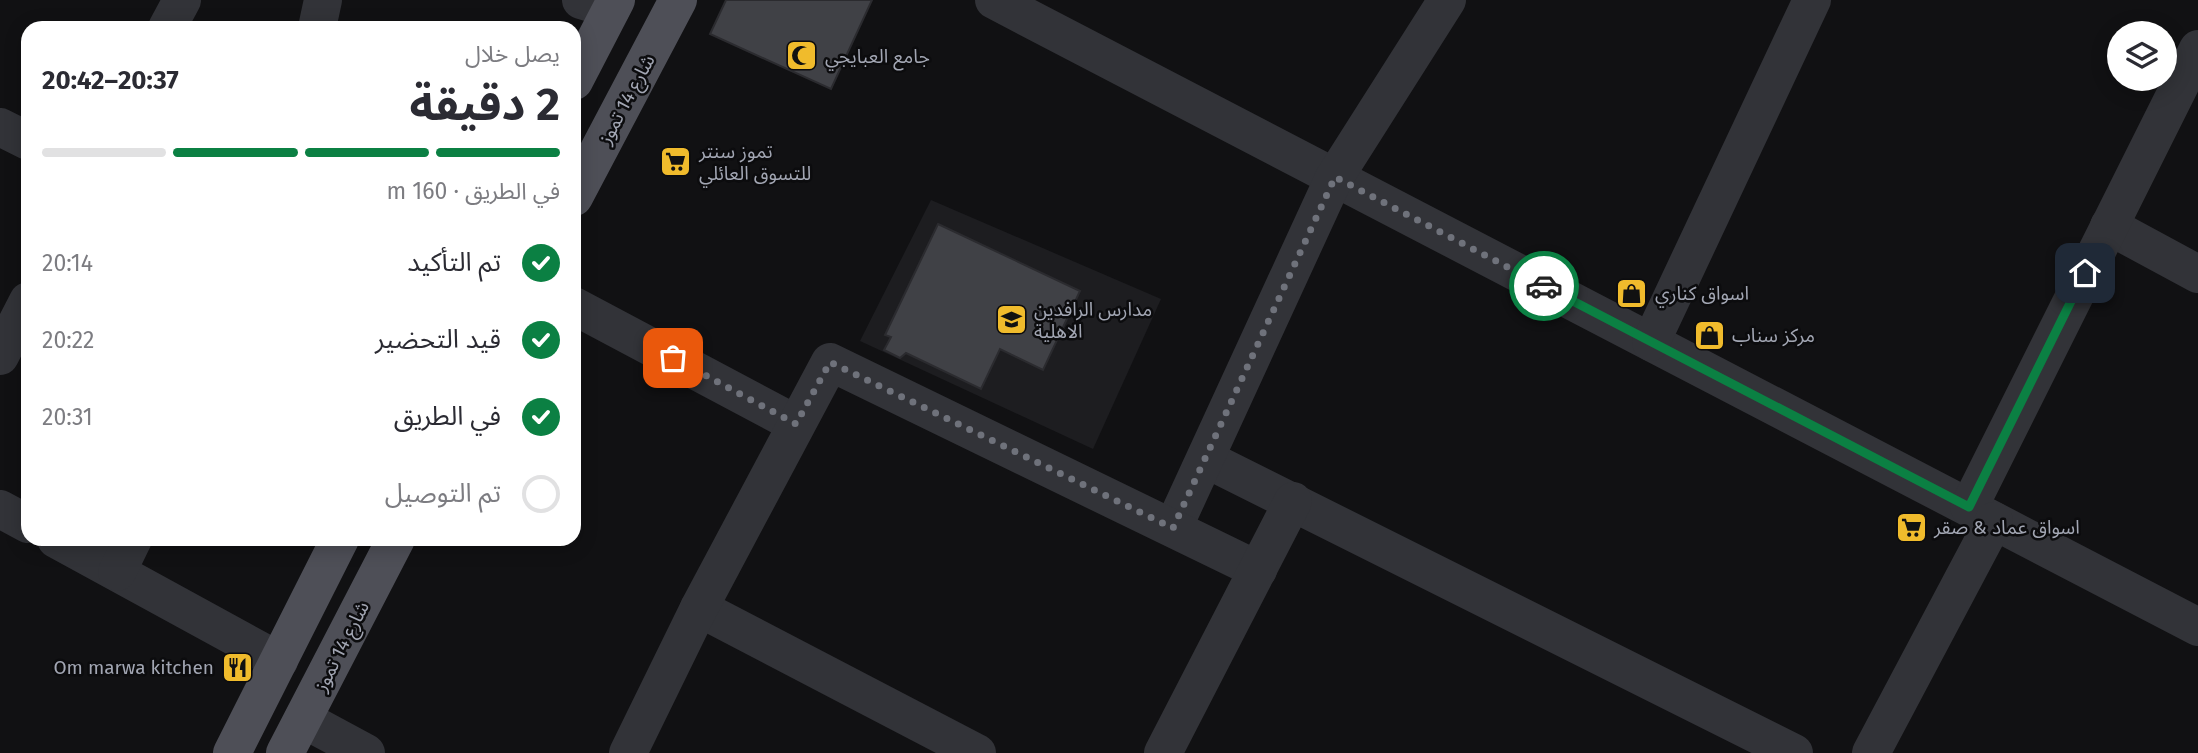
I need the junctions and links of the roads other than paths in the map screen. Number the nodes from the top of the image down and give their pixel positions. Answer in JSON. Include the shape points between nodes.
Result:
{"nodes":[{"id":1,"x":182,"y":0,"type":"edge"},
{"id":2,"x":323,"y":0,"type":"edge"},
{"id":3,"x":678,"y":0,"type":"edge"},
{"id":4,"x":994,"y":0,"type":"edge"},
{"id":5,"x":1447,"y":0,"type":"edge"},
{"id":6,"x":1812,"y":0,"type":"edge"},
{"id":7,"x":602,"y":3,"type":"edge"},
{"id":8,"x":171,"y":21,"type":"edge"},
{"id":9,"x":318,"y":21,"type":"edge"},
{"id":10,"x":2198,"y":49,"type":"edge"},
{"id":11,"x":581,"y":62,"type":"edge"},
{"id":12,"x":0,"y":127,"type":"edge"},
{"id":13,"x":21,"y":138,"type":"edge"},
{"id":14,"x":1335,"y":177,"type":"junction"},
{"id":15,"x":581,"y":184,"type":"edge"},
{"id":16,"x":2109,"y":226,"type":"junction"},
{"id":17,"x":2198,"y":274,"type":"edge"},
{"id":18,"x":581,"y":310,"type":"edge"},
{"id":19,"x":21,"y":315,"type":"edge"},
{"id":20,"x":1651,"y":342,"type":"junction"},
{"id":21,"x":0,"y":356,"type":"edge"},
{"id":22,"x":796,"y":424,"type":"junction"},
{"id":23,"x":1206,"y":459,"type":"junction"},
{"id":24,"x":1293,"y":501,"type":"junction"},
{"id":25,"x":0,"y":509,"type":"edge"},
{"id":26,"x":1981,"y":514,"type":"junction"},
{"id":27,"x":21,"y":520,"type":"edge"},
{"id":28,"x":1173,"y":528,"type":"junction"},
{"id":29,"x":84,"y":546,"type":"edge"},
{"id":30,"x":336,"y":546,"type":"edge"},
{"id":31,"x":392,"y":546,"type":"edge"},
{"id":32,"x":125,"y":556,"type":"edge"},
{"id":33,"x":1258,"y":570,"type":"junction"},
{"id":34,"x":699,"y":608,"type":"junction"},
{"id":35,"x":2198,"y":627,"type":"edge"},
{"id":36,"x":279,"y":661,"type":"junction"},
{"id":37,"x":303,"y":719,"type":"junction"},
{"id":38,"x":1169,"y":751,"type":"edge"},
{"id":39,"x":232,"y":753,"type":"edge"},
{"id":40,"x":285,"y":753,"type":"edge"},
{"id":41,"x":366,"y":753,"type":"edge"},
{"id":42,"x":628,"y":753,"type":"edge"},
{"id":43,"x":977,"y":753,"type":"edge"},
{"id":44,"x":1794,"y":753,"type":"edge"},
{"id":45,"x":1871,"y":753,"type":"edge"}],
"edges":[{"from":1,"to":8,"type":"street"},
{"from":2,"to":9,"type":"street"},
{"from":3,"to":15,"type":"main road","name":"شارع 14 تموز"},
{"from":4,"to":14,"type":"street"},
{"from":5,"to":14,"type":"street"},
{"from":6,"to":20,"type":"street"},
{"from":7,"to":11,"type":"main road"},
{"from":10,"to":16,"type":"street"},
{"from":12,"to":13,"type":"street"},
{"from":14,"to":20,"type":"street"},
{"from":14,"to":23,"type":"street"},
{"from":16,"to":17,"type":"street"},
{"from":16,"to":26,"type":"street"},
{"from":18,"to":22,"type":"street"},
{"from":19,"to":21,"type":"street"},
{"from":20,"to":26,"type":"street"},
{"from":22,"to":28,"type":"street","via":[[830,362]]},
{"from":22,"to":34,"type":"street"},
{"from":23,"to":24,"type":"street"},
{"from":23,"to":28,"type":"street"},
{"from":24,"to":33,"type":"street"},
{"from":24,"to":44,"type":"street"},
{"from":25,"to":27,"type":"street"},
{"from":26,"to":35,"type":"street"},
{"from":26,"to":45,"type":"street"},
{"from":28,"to":33,"type":"street"},
{"from":29,"to":32,"type":"street"},
{"from":30,"to":36,"type":"main road"},
{"from":31,"to":37,"type":"main road","name":"شارع 14 تموز"},
{"from":32,"to":36,"type":"street"},
{"from":33,"to":38,"type":"street"},
{"from":34,"to":42,"type":"street"},
{"from":34,"to":43,"type":"street"},
{"from":36,"to":39,"type":"main road"},
{"from":37,"to":40,"type":"main road","name":"شارع 14 تموز"},
{"from":37,"to":41,"type":"street"}]}
